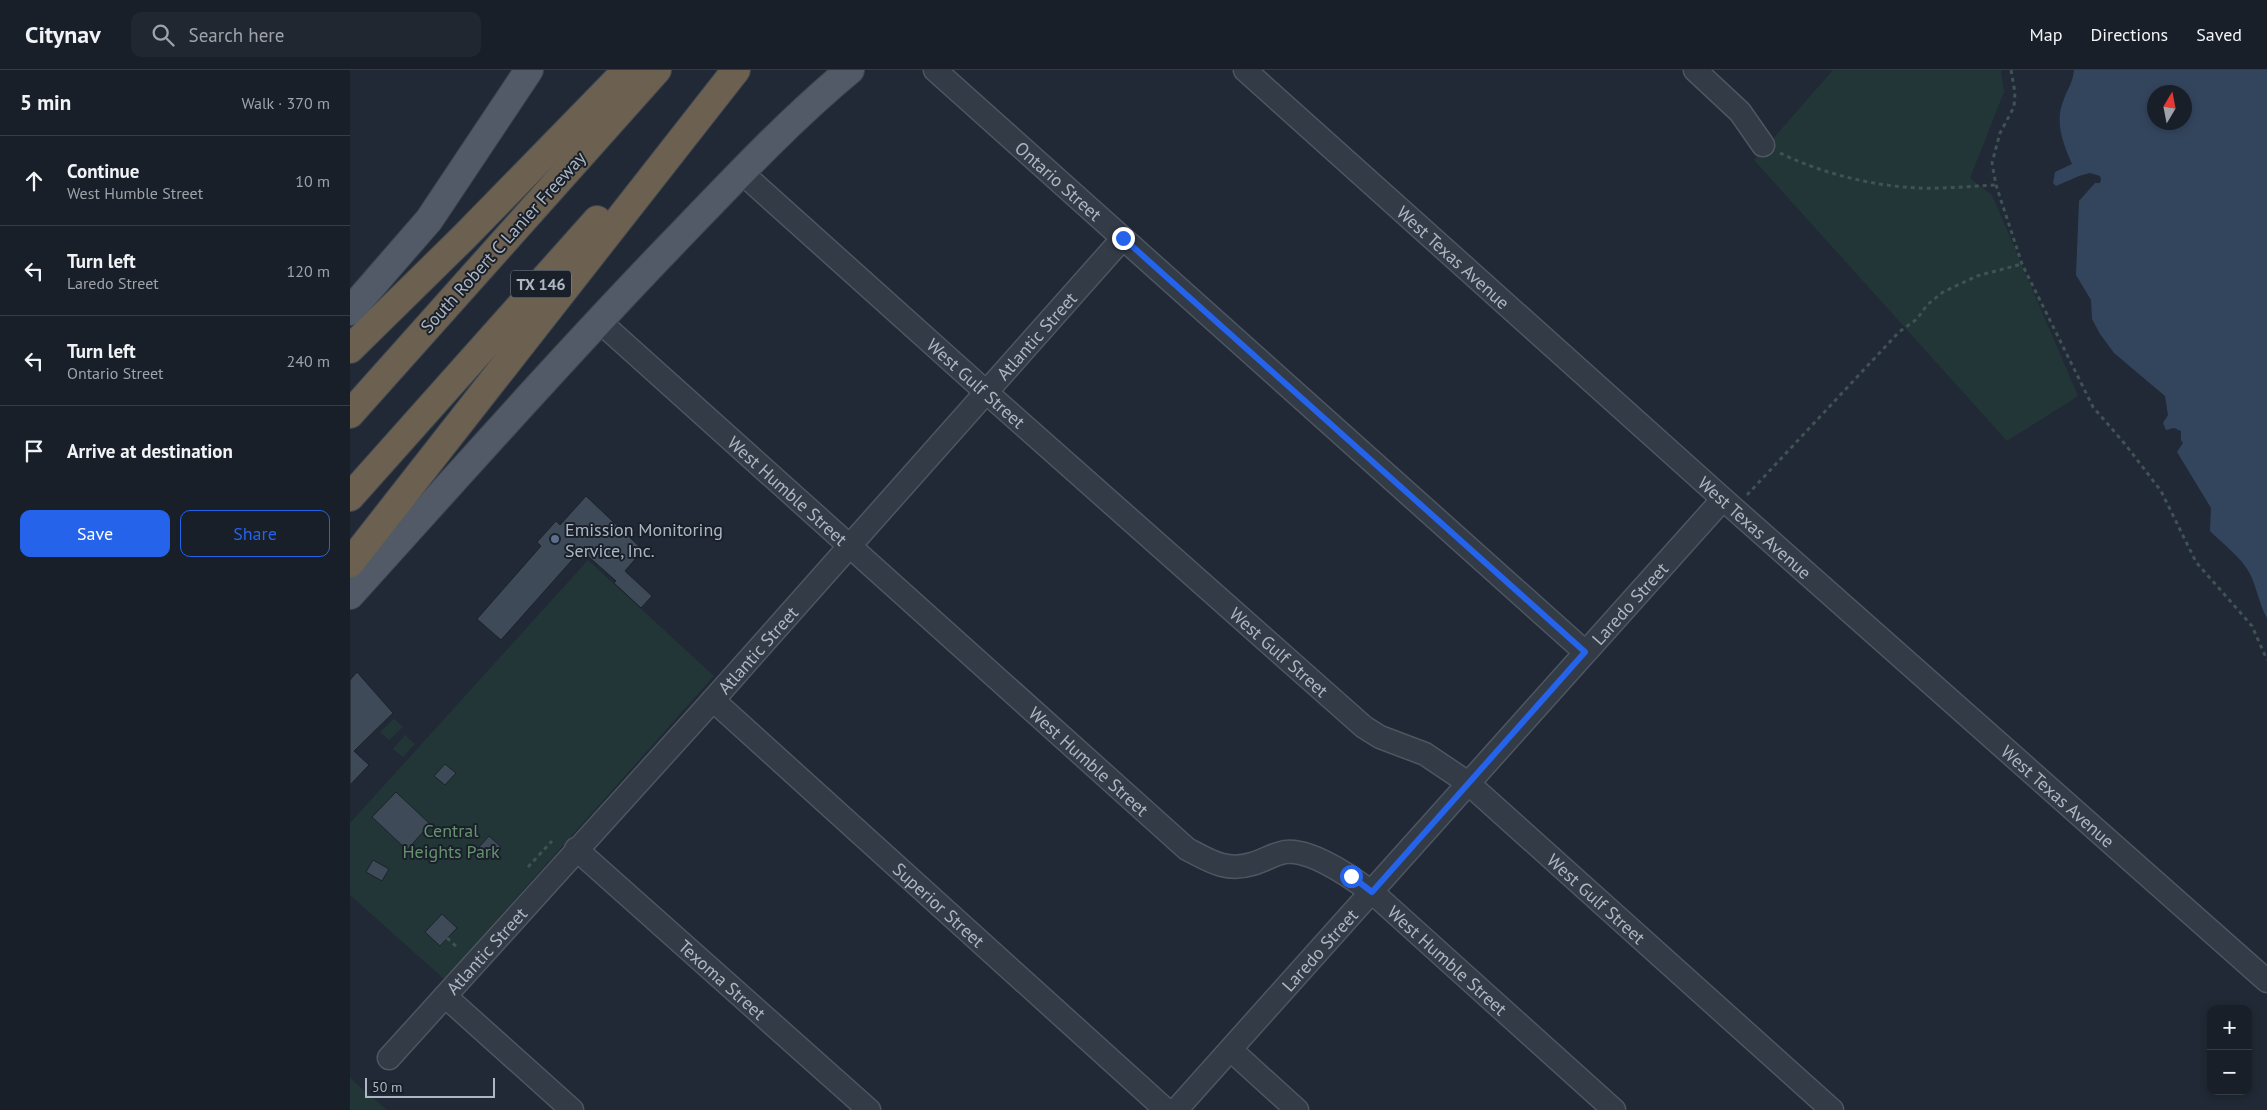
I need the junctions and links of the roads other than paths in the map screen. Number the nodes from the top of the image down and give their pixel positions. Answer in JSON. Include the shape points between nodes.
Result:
{"nodes":[{"id":1,"x":529,"y":70,"type":"edge"},
{"id":2,"x":627,"y":70,"type":"edge"},
{"id":3,"x":657,"y":70,"type":"edge"},
{"id":4,"x":731,"y":70,"type":"edge"},
{"id":5,"x":736,"y":70,"type":"edge"},
{"id":6,"x":850,"y":70,"type":"edge"},
{"id":7,"x":935,"y":70,"type":"edge"},
{"id":8,"x":1245,"y":70,"type":"edge"},
{"id":9,"x":1695,"y":70,"type":"edge"},
{"id":10,"x":1763,"y":145,"type":"road end"},
{"id":11,"x":741,"y":172,"type":"junction"},
{"id":12,"x":1123,"y":238,"type":"junction"},
{"id":13,"x":350,"y":311,"type":"edge"},
{"id":14,"x":598,"y":320,"type":"junction"},
{"id":15,"x":350,"y":349,"type":"edge"},
{"id":16,"x":986,"y":392,"type":"junction"},
{"id":17,"x":350,"y":414,"type":"edge"},
{"id":18,"x":350,"y":497,"type":"edge"},
{"id":19,"x":1729,"y":504,"type":"junction"},
{"id":20,"x":849,"y":545,"type":"junction"},
{"id":21,"x":350,"y":563,"type":"edge"},
{"id":22,"x":350,"y":595,"type":"edge"},
{"id":23,"x":1585,"y":652,"type":"junction"},
{"id":24,"x":713,"y":700,"type":"junction"},
{"id":25,"x":1468,"y":782,"type":"junction"},
{"id":26,"x":576,"y":849,"type":"junction"},
{"id":27,"x":1372,"y":892,"type":"junction"},
{"id":28,"x":2267,"y":981,"type":"edge"},
{"id":29,"x":445,"y":996,"type":"junction"},
{"id":30,"x":1231,"y":1050,"type":"junction"},
{"id":31,"x":390,"y":1058,"type":"dead end"},
{"id":32,"x":572,"y":1110,"type":"edge"},
{"id":33,"x":869,"y":1110,"type":"edge"},
{"id":34,"x":1166,"y":1110,"type":"edge"},
{"id":35,"x":1176,"y":1110,"type":"edge"},
{"id":36,"x":1297,"y":1110,"type":"edge"},
{"id":37,"x":1614,"y":1110,"type":"edge"},
{"id":38,"x":1832,"y":1110,"type":"edge"}],
"edges":[{"from":1,"to":13,"type":"main road","via":[[430,220]]},
{"from":2,"to":15,"type":"highway"},
{"from":3,"to":17,"type":"highway","name":"South Robert C Lanier Freeway","number":"TX 146"},
{"from":4,"to":18,"type":"highway","number":"TX 146"},
{"from":5,"to":21,"type":"highway"},
{"from":6,"to":11,"type":"main road","via":[[812,101]]},
{"from":7,"to":12,"type":"street","name":"Ontario Street"},
{"from":8,"to":19,"type":"street","name":"West Texas Avenue"},
{"from":9,"to":10,"type":"street","via":[[1740,112]]},
{"from":11,"to":14,"type":"main road"},
{"from":11,"to":16,"type":"street","name":"West Gulf Street"},
{"from":12,"to":16,"type":"street","name":"Atlantic Street"},
{"from":12,"to":23,"type":"street","name":"Ontario Street"},
{"from":14,"to":20,"type":"street","name":"West Humble Street"},
{"from":14,"to":22,"type":"main road"},
{"from":16,"to":20,"type":"street","name":"Atlantic Street"},
{"from":16,"to":25,"type":"street","name":"West Gulf Street","via":[[1364,727],[1380,737],[1425,754]]},
{"from":19,"to":23,"type":"street","name":"Laredo Street"},
{"from":19,"to":28,"type":"street","name":"West Texas Avenue"},
{"from":20,"to":24,"type":"street","name":"Atlantic Street"},
{"from":20,"to":27,"type":"street","name":"West Humble Street","via":[[1188,849],[1225,867],[1250,865],[1286,852],[1306,855],[1351,876]]},
{"from":23,"to":25,"type":"street","name":"Laredo Street"},
{"from":24,"to":26,"type":"street","name":"Atlantic Street"},
{"from":24,"to":34,"type":"street","name":"Superior Street"},
{"from":25,"to":27,"type":"street","name":"Laredo Street"},
{"from":25,"to":38,"type":"street","name":"West Gulf Street"},
{"from":26,"to":29,"type":"street","name":"Atlantic Street"},
{"from":26,"to":33,"type":"street","name":"Texoma Street"},
{"from":27,"to":30,"type":"street","name":"Laredo Street"},
{"from":27,"to":37,"type":"street","name":"West Humble Street"},
{"from":29,"to":31,"type":"street","name":"Atlantic Street"},
{"from":29,"to":32,"type":"street"},
{"from":30,"to":35,"type":"street","name":"Laredo Street"},
{"from":30,"to":36,"type":"street"}]}
